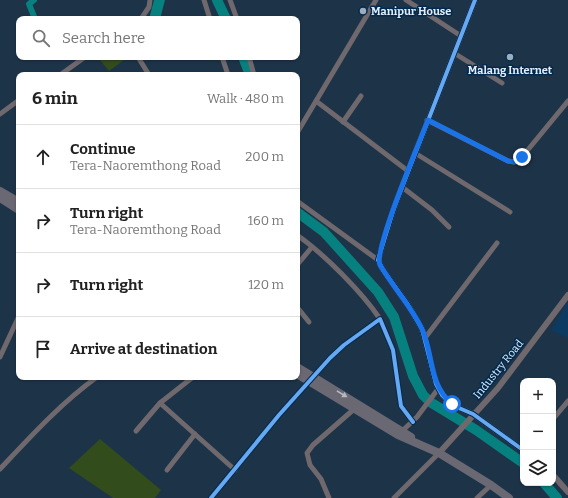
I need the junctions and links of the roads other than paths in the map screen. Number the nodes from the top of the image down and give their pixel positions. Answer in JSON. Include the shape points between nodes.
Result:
{"nodes":[{"id":1,"x":150,"y":0,"type":"edge"},
{"id":2,"x":204,"y":0,"type":"edge"},
{"id":3,"x":230,"y":0,"type":"edge"},
{"id":4,"x":376,"y":0,"type":"edge"},
{"id":5,"x":406,"y":0,"type":"edge"},
{"id":6,"x":475,"y":0,"type":"edge"},
{"id":7,"x":143,"y":16,"type":"edge"},
{"id":8,"x":209,"y":16,"type":"edge"},
{"id":9,"x":236,"y":16,"type":"edge"},
{"id":10,"x":461,"y":36,"type":"junction"},
{"id":11,"x":454,"y":53,"type":"junction"},
{"id":12,"x":81,"y":60,"type":"edge"},
{"id":13,"x":140,"y":60,"type":"edge"},
{"id":14,"x":223,"y":60,"type":"edge"},
{"id":15,"x":250,"y":60,"type":"edge"},
{"id":16,"x":64,"y":72,"type":"edge"},
{"id":17,"x":147,"y":72,"type":"edge"},
{"id":18,"x":227,"y":72,"type":"edge"},
{"id":19,"x":253,"y":72,"type":"edge"},
{"id":20,"x":502,"y":83,"type":"dead end"},
{"id":21,"x":361,"y":96,"type":"dead end"},
{"id":22,"x":316,"y":101,"type":"junction"},
{"id":23,"x":568,"y":101,"type":"edge"},
{"id":24,"x":16,"y":102,"type":"edge"},
{"id":25,"x":0,"y":114,"type":"edge"},
{"id":26,"x":428,"y":120,"type":"junction"},
{"id":27,"x":343,"y":122,"type":"junction"},
{"id":28,"x":300,"y":128,"type":"edge"},
{"id":29,"x":415,"y":153,"type":"junction"},
{"id":30,"x":408,"y":171,"type":"junction"},
{"id":31,"x":402,"y":187,"type":"junction"},
{"id":32,"x":0,"y":191,"type":"edge"},
{"id":33,"x":0,"y":198,"type":"edge"},
{"id":34,"x":16,"y":200,"type":"edge"},
{"id":35,"x":300,"y":203,"type":"edge"},
{"id":36,"x":16,"y":208,"type":"edge"},
{"id":37,"x":510,"y":212,"type":"dead end"},
{"id":38,"x":449,"y":227,"type":"dead end"},
{"id":39,"x":300,"y":237,"type":"edge"},
{"id":40,"x":497,"y":243,"type":"dead end"},
{"id":41,"x":312,"y":247,"type":"junction"},
{"id":42,"x":378,"y":260,"type":"junction"},
{"id":43,"x":300,"y":261,"type":"edge"},
{"id":44,"x":568,"y":295,"type":"edge"},
{"id":45,"x":300,"y":311,"type":"edge"},
{"id":46,"x":380,"y":319,"type":"junction"},
{"id":47,"x":16,"y":322,"type":"edge"},
{"id":48,"x":309,"y":322,"type":"dead end"},
{"id":49,"x":425,"y":338,"type":"junction"},
{"id":50,"x":0,"y":357,"type":"edge"},
{"id":51,"x":300,"y":370,"type":"edge"},
{"id":52,"x":300,"y":375,"type":"edge"},
{"id":53,"x":93,"y":380,"type":"edge"},
{"id":54,"x":189,"y":380,"type":"edge"},
{"id":55,"x":312,"y":380,"type":"junction"},
{"id":56,"x":438,"y":389,"type":"junction"},
{"id":57,"x":568,"y":401,"type":"edge"},
{"id":58,"x":160,"y":403,"type":"junction"},
{"id":59,"x":353,"y":410,"type":"junction"},
{"id":60,"x":471,"y":416,"type":"junction"},
{"id":61,"x":556,"y":416,"type":"edge"},
{"id":62,"x":415,"y":420,"type":"junction"},
{"id":63,"x":136,"y":431,"type":"dead end"},
{"id":64,"x":400,"y":433,"type":"junction"},
{"id":65,"x":195,"y":434,"type":"junction"},
{"id":66,"x":520,"y":448,"type":"edge"},
{"id":67,"x":439,"y":453,"type":"junction"},
{"id":68,"x":0,"y":468,"type":"edge"},
{"id":69,"x":167,"y":470,"type":"dead end"},
{"id":70,"x":235,"y":470,"type":"junction"},
{"id":71,"x":556,"y":478,"type":"edge"},
{"id":72,"x":491,"y":485,"type":"junction"},
{"id":73,"x":568,"y":492,"type":"edge"},
{"id":74,"x":211,"y":498,"type":"edge"},
{"id":75,"x":330,"y":498,"type":"edge"},
{"id":76,"x":394,"y":498,"type":"edge"},
{"id":77,"x":477,"y":498,"type":"edge"},
{"id":78,"x":509,"y":498,"type":"edge"}],
"edges":[{"from":1,"to":7,"type":"street"},
{"from":2,"to":8,"type":"street"},
{"from":3,"to":9,"type":"street"},
{"from":4,"to":22,"type":"street"},
{"from":5,"to":10,"type":"street"},
{"from":6,"to":10,"type":"street"},
{"from":10,"to":11,"type":"street"},
{"from":11,"to":20,"type":"street"},
{"from":11,"to":26,"type":"street"},
{"from":12,"to":16,"type":"street"},
{"from":13,"to":17,"type":"street"},
{"from":14,"to":18,"type":"street"},
{"from":15,"to":19,"type":"street"},
{"from":21,"to":27,"type":"street"},
{"from":22,"to":27,"type":"street"},
{"from":22,"to":28,"type":"street"},
{"from":23,"to":26,"type":"street","via":[[522,157],[515,162],[508,161]]},
{"from":24,"to":25,"type":"street"},
{"from":26,"to":29,"type":"street"},
{"from":27,"to":30,"type":"street"},
{"from":29,"to":30,"type":"street"},
{"from":29,"to":37,"type":"street"},
{"from":30,"to":31,"type":"street"},
{"from":31,"to":38,"type":"street"},
{"from":31,"to":42,"type":"street"},
{"from":32,"to":34,"type":"main road"},
{"from":33,"to":36,"type":"main road"},
{"from":35,"to":42,"type":"street"},
{"from":39,"to":41,"type":"street"},
{"from":40,"to":49,"type":"street"},
{"from":41,"to":43,"type":"street"},
{"from":41,"to":46,"type":"street","via":[[372,307]]},
{"from":42,"to":49,"type":"street","via":[[408,305]]},
{"from":44,"to":60,"type":"street","name":"Industry Road","via":[[498,388]]},
{"from":45,"to":48,"type":"street"},
{"from":46,"to":55,"type":"street","via":[[344,345]]},
{"from":46,"to":62,"type":"street","via":[[393,350],[401,406]]},
{"from":47,"to":50,"type":"street"},
{"from":49,"to":56,"type":"street"},
{"from":51,"to":55,"type":"main road"},
{"from":52,"to":55,"type":"main road"},
{"from":53,"to":68,"type":"street","via":[[42,423]]},
{"from":54,"to":58,"type":"street"},
{"from":55,"to":59,"type":"main road"},
{"from":55,"to":64,"type":"main road","one_way":true},
{"from":55,"to":70,"type":"street","via":[[279,415]]},
{"from":56,"to":60,"type":"street","via":[[452,404]]},
{"from":56,"to":62,"type":"street"},
{"from":57,"to":61,"type":"street"},
{"from":58,"to":63,"type":"street"},
{"from":58,"to":65,"type":"street"},
{"from":59,"to":64,"type":"main road"},
{"from":59,"to":75,"type":"street","via":[[312,445],[307,453],[310,465],[321,478]]},
{"from":60,"to":66,"type":"street"},
{"from":60,"to":67,"type":"street","name":"Industry Road"},
{"from":62,"to":64,"type":"street"},
{"from":64,"to":67,"type":"main road"},
{"from":65,"to":69,"type":"street"},
{"from":65,"to":70,"type":"street"},
{"from":67,"to":72,"type":"main road"},
{"from":67,"to":76,"type":"street"},
{"from":70,"to":74,"type":"street"},
{"from":71,"to":73,"type":"street"},
{"from":72,"to":77,"type":"street"},
{"from":72,"to":78,"type":"main road"}]}
